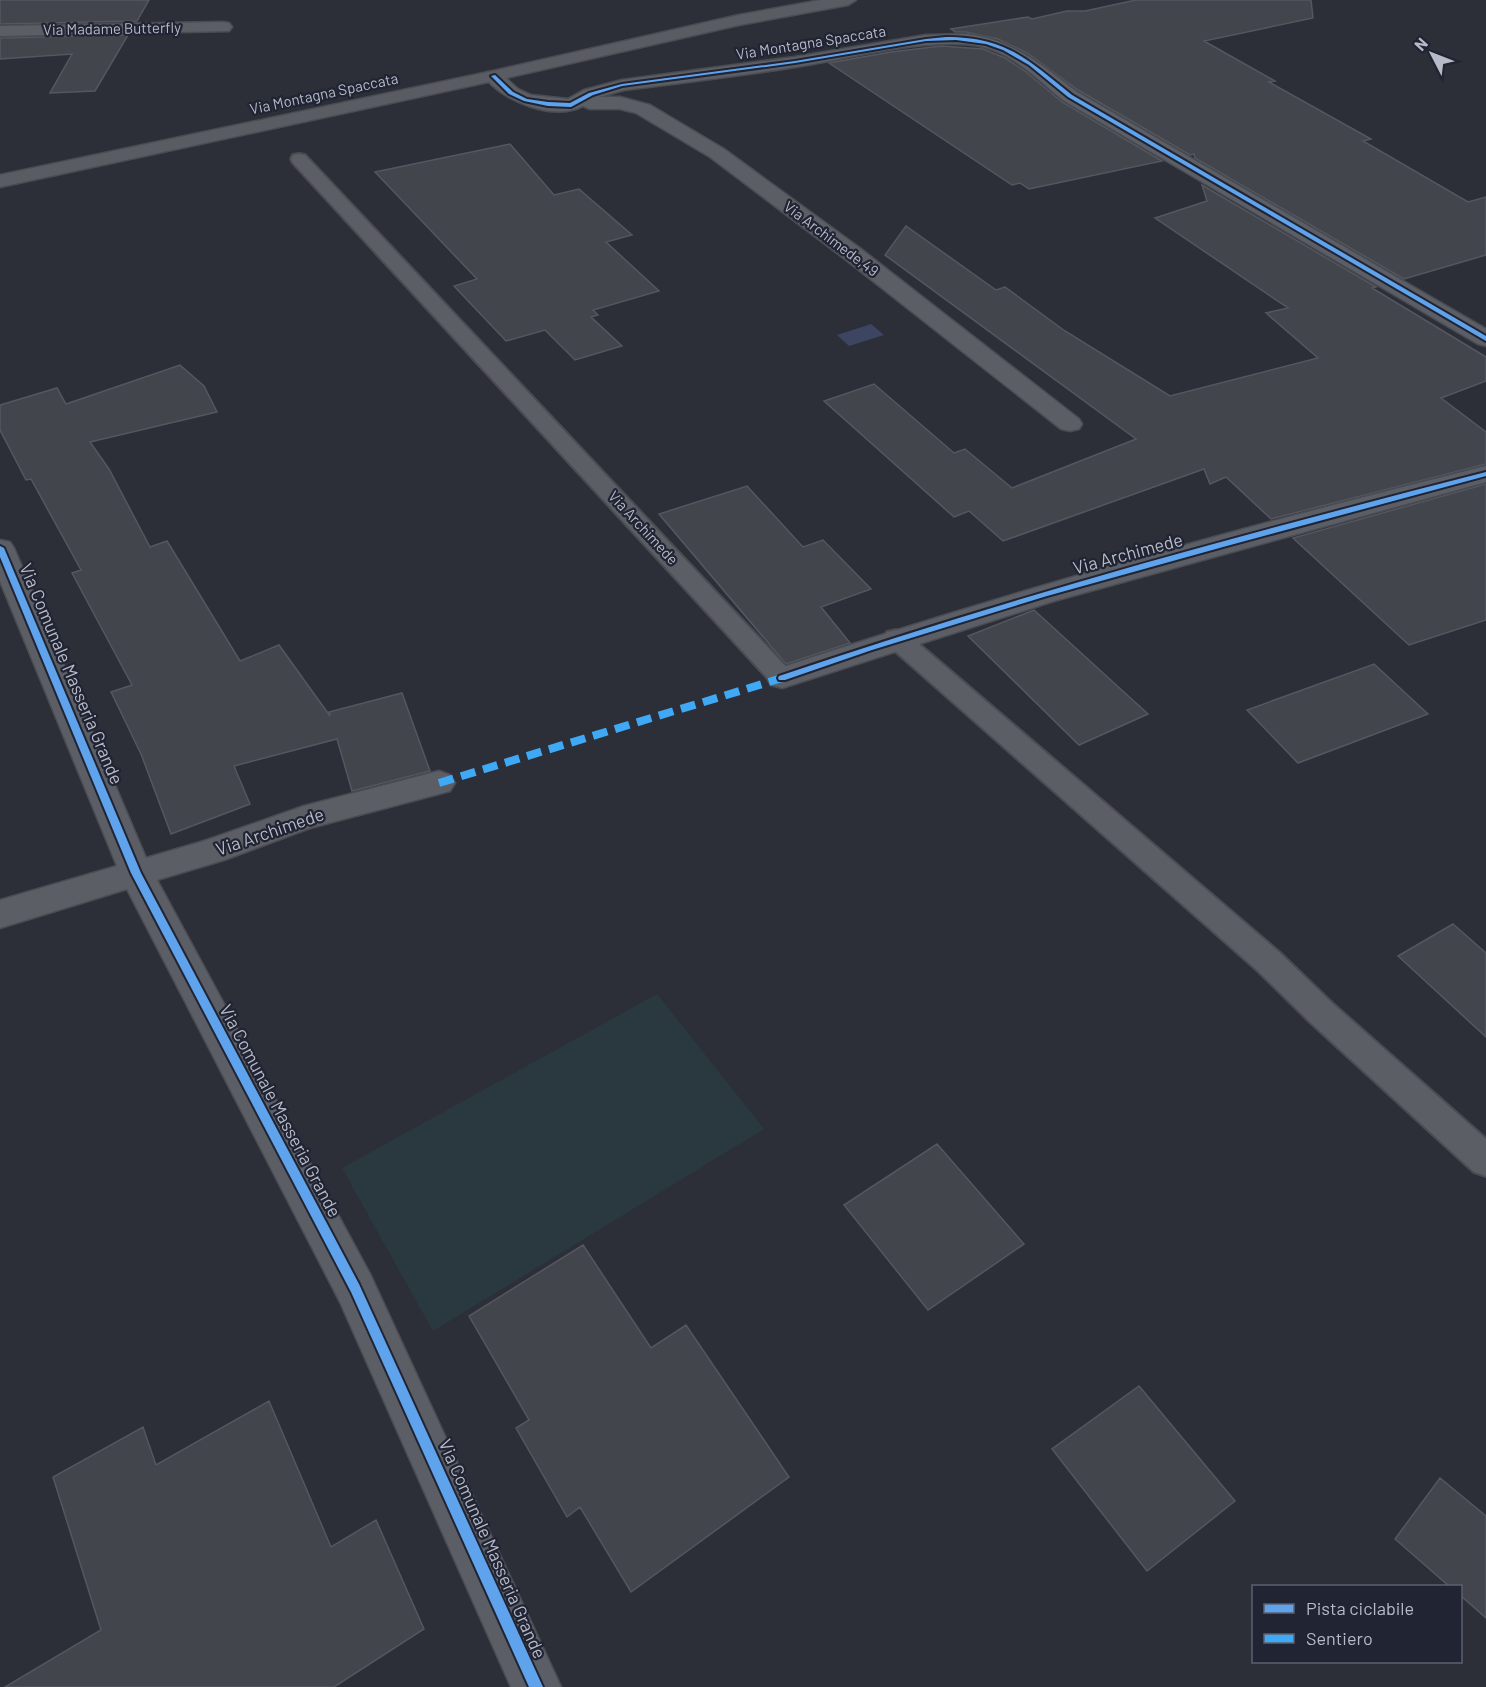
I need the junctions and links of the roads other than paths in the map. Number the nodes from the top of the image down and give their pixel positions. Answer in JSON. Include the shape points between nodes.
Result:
{"nodes":[{"id":1,"x":754,"y":0,"type":"edge"},
{"id":2,"x":849,"y":0,"type":"edge"},
{"id":3,"x":651,"y":23,"type":"dead end"},
{"id":4,"x":223,"y":27,"type":"dead end"},
{"id":5,"x":0,"y":31,"type":"edge"},
{"id":6,"x":571,"y":40,"type":"dead end"},
{"id":7,"x":493,"y":76,"type":"junction"},
{"id":8,"x":571,"y":105,"type":"junction"},
{"id":9,"x":299,"y":159,"type":"dead end"},
{"id":10,"x":0,"y":165,"type":"edge"},
{"id":11,"x":0,"y":182,"type":"edge"},
{"id":12,"x":1486,"y":339,"type":"edge"},
{"id":13,"x":1070,"y":424,"type":"dead end"},
{"id":14,"x":1486,"y":474,"type":"edge"},
{"id":15,"x":0,"y":548,"type":"edge"},
{"id":16,"x":897,"y":638,"type":"junction"},
{"id":17,"x":782,"y":678,"type":"joint"},
{"id":18,"x":439,"y":783,"type":"dead end"},
{"id":19,"x":136,"y":873,"type":"junction"},
{"id":20,"x":0,"y":914,"type":"edge"},
{"id":21,"x":1486,"y":1161,"type":"edge"},
{"id":22,"x":536,"y":1687,"type":"edge"}],
"edges":[{"from":1,"to":3,"type":"main road"},
{"from":2,"to":7,"type":"main road","name":"Via Montagna Spaccata","via":[[739,20]]},
{"from":4,"to":5,"type":"street","name":"Via Madame Butterfly"},
{"from":6,"to":10,"type":"main road","name":"Via Montagna Spaccata"},
{"from":7,"to":8,"type":"street","name":"Via Montagna Spaccata","via":[[511,93],[526,99],[548,105]]},
{"from":7,"to":11,"type":"main road","name":"Via Montagna Spaccata"},
{"from":8,"to":12,"type":"street","name":"Via Montagna Spaccata","via":[[622,84],[946,38],[988,43],[1006,49],[1070,96]]},
{"from":8,"to":13,"type":"street","name":"Via Archimede,49","via":[[631,105],[717,153]]},
{"from":9,"to":17,"type":"lane","name":"Via Archimede"},
{"from":14,"to":16,"type":"street","name":"Via Archimede","via":[[1131,569]]},
{"from":15,"to":19,"type":"street","name":"Via Comunale Masseria Grande"},
{"from":16,"to":17,"type":"street","name":"Via Archimede"},
{"from":16,"to":21,"type":"lane","via":[[1268,961],[1305,1000],[1437,1113]]},
{"from":18,"to":19,"type":"street","name":"Via Archimede","via":[[304,818],[212,852]]},
{"from":19,"to":20,"type":"street","name":"Via Archimede"},
{"from":19,"to":22,"type":"street","name":"Via Comunale Masseria Grande","via":[[355,1288]]}]}
